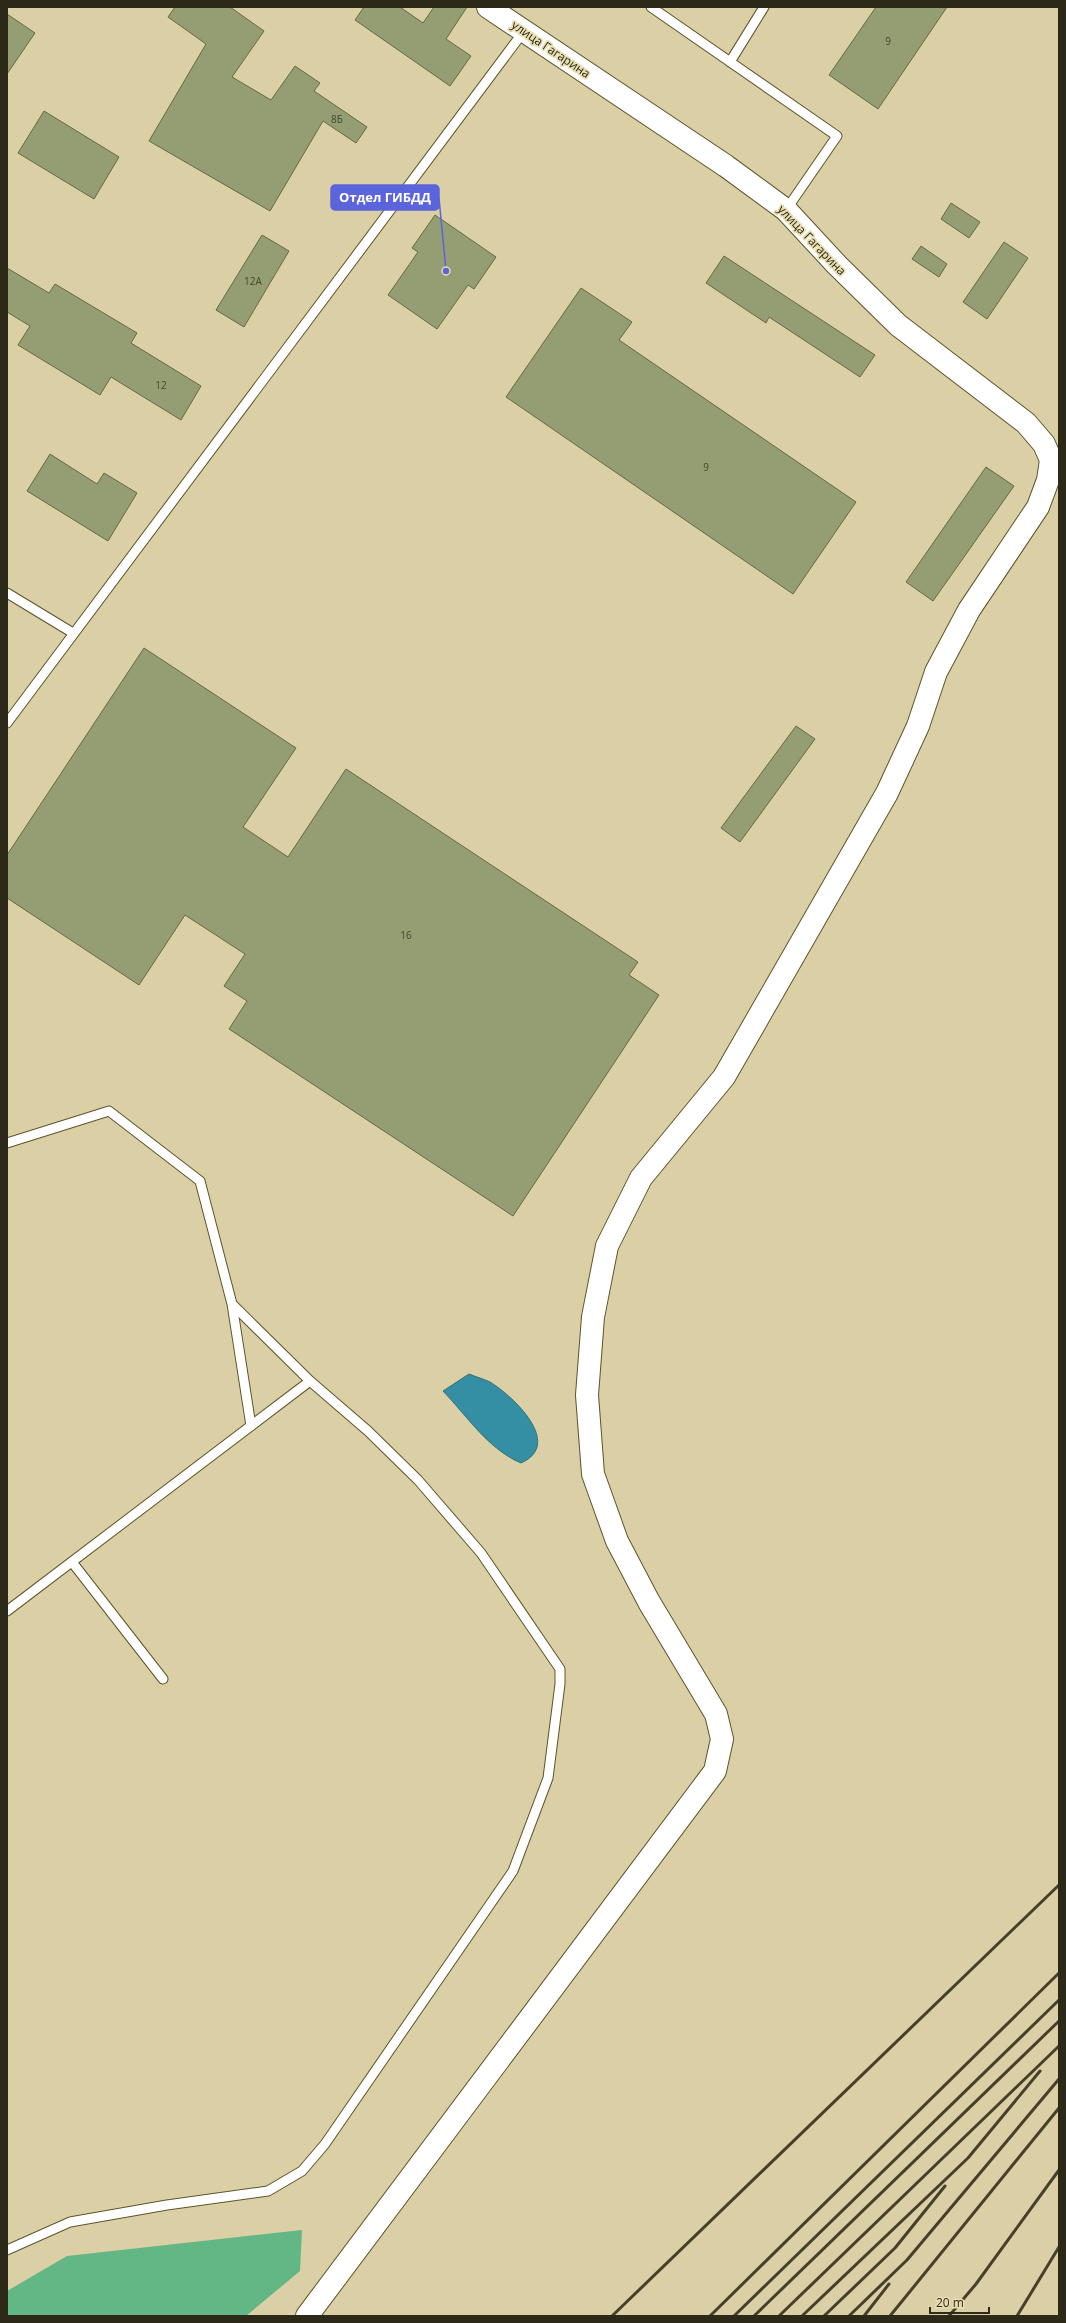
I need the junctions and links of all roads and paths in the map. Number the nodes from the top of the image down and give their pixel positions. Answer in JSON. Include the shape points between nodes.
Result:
{"nodes":[{"id":1,"x":488,"y":7,"type":"edge"},
{"id":2,"x":650,"y":7,"type":"edge"},
{"id":3,"x":764,"y":7,"type":"edge"},
{"id":4,"x":524,"y":31,"type":"junction"},
{"id":5,"x":730,"y":62,"type":"junction"},
{"id":6,"x":786,"y":210,"type":"junction"},
{"id":7,"x":1055,"y":458,"type":"edge"},
{"id":8,"x":7,"y":593,"type":"edge"},
{"id":9,"x":73,"y":633,"type":"junction"},
{"id":10,"x":7,"y":723,"type":"edge"},
{"id":11,"x":7,"y":1143,"type":"edge"},
{"id":12,"x":232,"y":1304,"type":"junction"},
{"id":13,"x":310,"y":1381,"type":"junction"},
{"id":14,"x":251,"y":1426,"type":"junction"},
{"id":15,"x":72,"y":1562,"type":"junction"},
{"id":16,"x":7,"y":1611,"type":"edge"},
{"id":17,"x":163,"y":1679,"type":"dead end"},
{"id":18,"x":7,"y":2250,"type":"edge"},
{"id":19,"x":307,"y":2316,"type":"edge"}],
"edges":[{"from":1,"to":4,"type":"street","name":"улица Гагарина"},
{"from":2,"to":5,"type":"lane"},
{"from":3,"to":5,"type":"lane"},
{"from":4,"to":6,"type":"street","name":"улица Гагарина","via":[[726,166]]},
{"from":4,"to":9,"type":"lane"},
{"from":5,"to":6,"type":"lane","via":[[837,136]]},
{"from":6,"to":7,"type":"street","name":"улица Гагарина","via":[[837,266],[898,325],[1026,423]]},
{"from":7,"to":19,"type":"street","via":[[1038,507],[969,610],[936,672],[918,726],[887,793],[724,1077],[641,1178],[607,1246],[593,1317],[587,1395],[593,1474],[617,1541],[649,1602],[716,1714],[722,1739],[715,1771]]},
{"from":8,"to":9,"type":"lane"},
{"from":9,"to":10,"type":"lane"},
{"from":11,"to":12,"type":"lane","via":[[109,1111],[200,1181]]},
{"from":12,"to":13,"type":"lane"},
{"from":12,"to":14,"type":"lane"},
{"from":13,"to":14,"type":"lane"},
{"from":13,"to":18,"type":"lane","via":[[368,1431],[418,1480],[481,1553],[560,1669],[548,1778],[513,1871],[325,2144],[302,2171],[268,2191],[70,2222]]},
{"from":14,"to":15,"type":"lane"},
{"from":15,"to":16,"type":"lane"},
{"from":15,"to":17,"type":"lane"}]}
